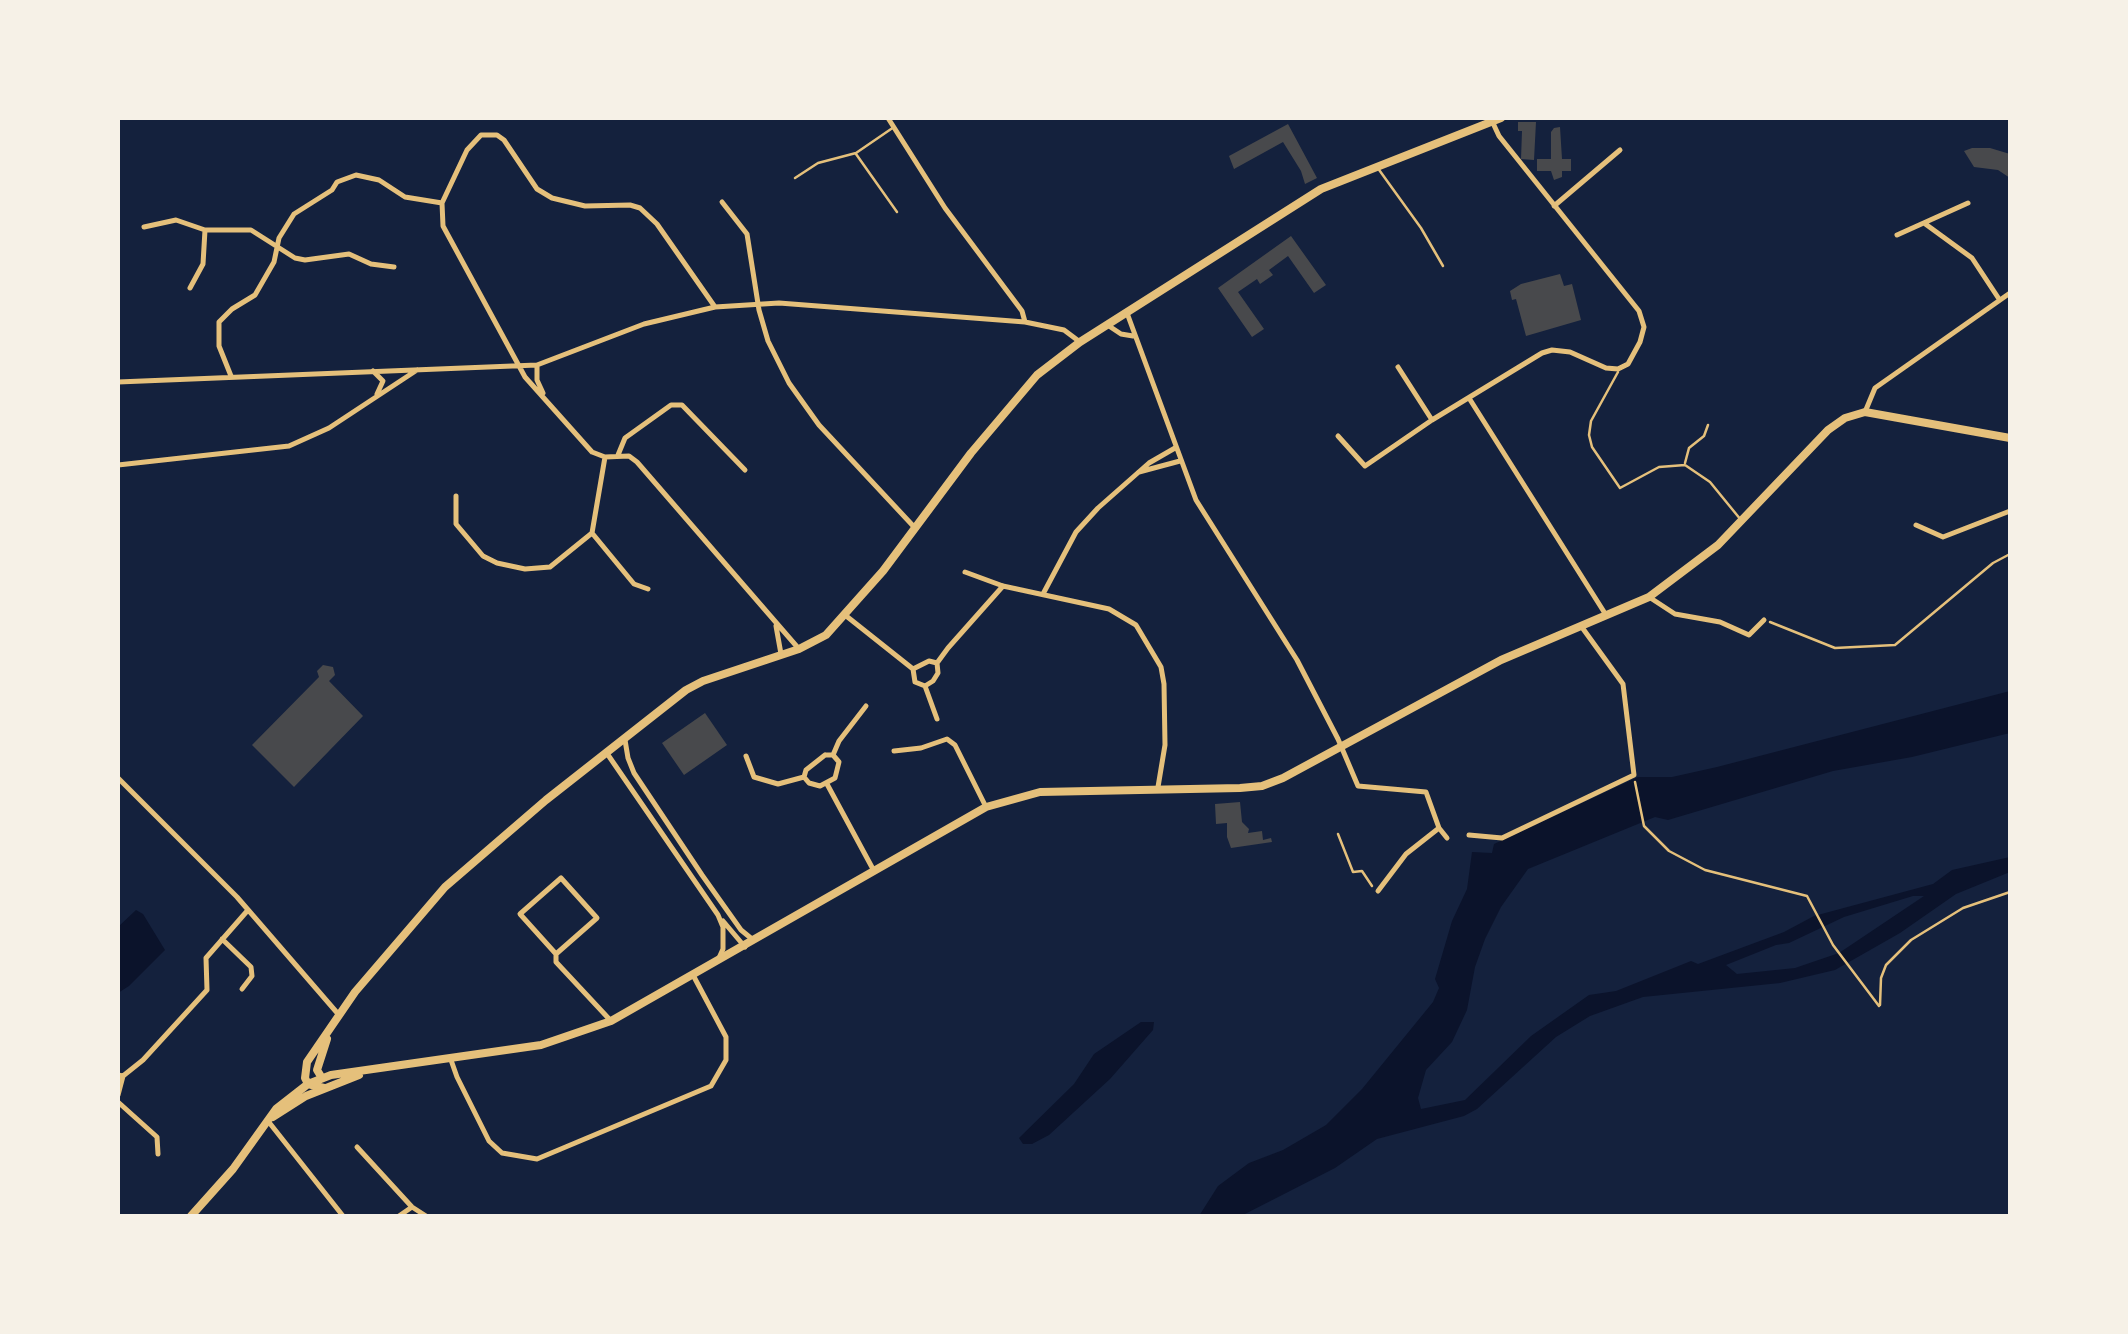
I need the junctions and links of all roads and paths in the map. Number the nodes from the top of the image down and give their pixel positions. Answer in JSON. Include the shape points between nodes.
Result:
{"nodes":[{"id":1,"x":888,"y":118,"type":"edge"},
{"id":2,"x":1496,"y":119,"type":"edge"},
{"id":3,"x":894,"y":127,"type":"junction"},
{"id":4,"x":1620,"y":150,"type":"dead end"},
{"id":5,"x":856,"y":153,"type":"junction"},
{"id":6,"x":1376,"y":166,"type":"junction"},
{"id":7,"x":795,"y":178,"type":"dead end"},
{"id":8,"x":722,"y":202,"type":"dead end"},
{"id":9,"x":442,"y":204,"type":"junction"},
{"id":10,"x":1968,"y":204,"type":"dead end"},
{"id":11,"x":1554,"y":206,"type":"junction"},
{"id":12,"x":897,"y":212,"type":"dead end"},
{"id":13,"x":1924,"y":222,"type":"junction"},
{"id":14,"x":144,"y":228,"type":"dead end"},
{"id":15,"x":205,"y":230,"type":"junction"},
{"id":16,"x":1897,"y":235,"type":"dead end"},
{"id":17,"x":279,"y":248,"type":"junction"},
{"id":18,"x":1443,"y":266,"type":"dead end"},
{"id":19,"x":394,"y":267,"type":"dead end"},
{"id":20,"x":190,"y":288,"type":"dead end"},
{"id":21,"x":2010,"y":294,"type":"edge"},
{"id":22,"x":2000,"y":299,"type":"junction"},
{"id":23,"x":758,"y":304,"type":"junction"},
{"id":24,"x":714,"y":307,"type":"junction"},
{"id":25,"x":1127,"y":313,"type":"junction"},
{"id":26,"x":1025,"y":322,"type":"junction"},
{"id":27,"x":1108,"y":325,"type":"junction"},
{"id":28,"x":1133,"y":336,"type":"junction"},
{"id":29,"x":1080,"y":342,"type":"junction"},
{"id":30,"x":537,"y":365,"type":"junction"},
{"id":31,"x":520,"y":366,"type":"junction"},
{"id":32,"x":1398,"y":367,"type":"dead end"},
{"id":33,"x":419,"y":368,"type":"junction"},
{"id":34,"x":392,"y":369,"type":"junction"},
{"id":35,"x":1618,"y":369,"type":"junction"},
{"id":36,"x":371,"y":370,"type":"junction"},
{"id":37,"x":232,"y":376,"type":"junction"},
{"id":38,"x":118,"y":382,"type":"edge"},
{"id":39,"x":388,"y":388,"type":"junction"},
{"id":40,"x":377,"y":395,"type":"junction"},
{"id":41,"x":544,"y":396,"type":"junction"},
{"id":42,"x":1469,"y":398,"type":"junction"},
{"id":43,"x":1865,"y":412,"type":"junction"},
{"id":44,"x":1432,"y":420,"type":"junction"},
{"id":45,"x":1708,"y":425,"type":"dead end"},
{"id":46,"x":1338,"y":436,"type":"dead end"},
{"id":47,"x":2010,"y":438,"type":"edge"},
{"id":48,"x":1175,"y":448,"type":"junction"},
{"id":49,"x":618,"y":455,"type":"junction"},
{"id":50,"x":605,"y":456,"type":"junction"},
{"id":51,"x":1180,"y":461,"type":"junction"},
{"id":52,"x":118,"y":465,"type":"edge"},
{"id":53,"x":1684,"y":465,"type":"junction"},
{"id":54,"x":746,"y":470,"type":"dead end"},
{"id":55,"x":1139,"y":472,"type":"junction"},
{"id":56,"x":456,"y":496,"type":"dead end"},
{"id":57,"x":2010,"y":511,"type":"edge"},
{"id":58,"x":1742,"y":522,"type":"junction"},
{"id":59,"x":1916,"y":525,"type":"dead end"},
{"id":60,"x":916,"y":529,"type":"junction"},
{"id":61,"x":592,"y":533,"type":"junction"},
{"id":62,"x":2010,"y":554,"type":"edge"},
{"id":63,"x":965,"y":572,"type":"dead end"},
{"id":64,"x":1003,"y":586,"type":"junction"},
{"id":65,"x":648,"y":589,"type":"dead end"},
{"id":66,"x":1043,"y":594,"type":"junction"},
{"id":67,"x":1649,"y":597,"type":"junction"},
{"id":68,"x":845,"y":615,"type":"junction"},
{"id":69,"x":1606,"y":615,"type":"junction"},
{"id":70,"x":1764,"y":620,"type":"joint"},
{"id":71,"x":776,"y":623,"type":"junction"},
{"id":72,"x":1581,"y":626,"type":"junction"},
{"id":73,"x":799,"y":650,"type":"junction"},
{"id":74,"x":781,"y":655,"type":"junction"},
{"id":75,"x":936,"y":663,"type":"junction"},
{"id":76,"x":913,"y":669,"type":"junction"},
{"id":77,"x":925,"y":686,"type":"junction"},
{"id":78,"x":866,"y":706,"type":"dead end"},
{"id":79,"x":937,"y":720,"type":"dead end"},
{"id":80,"x":625,"y":738,"type":"junction"},
{"id":81,"x":1340,"y":744,"type":"junction"},
{"id":82,"x":610,"y":749,"type":"junction"},
{"id":83,"x":894,"y":751,"type":"dead end"},
{"id":84,"x":833,"y":755,"type":"junction"},
{"id":85,"x":746,"y":756,"type":"dead end"},
{"id":86,"x":634,"y":772,"type":"junction"},
{"id":87,"x":1634,"y":776,"type":"junction"},
{"id":88,"x":804,"y":777,"type":"junction"},
{"id":89,"x":118,"y":778,"type":"edge"},
{"id":90,"x":827,"y":784,"type":"junction"},
{"id":91,"x":1158,"y":787,"type":"junction"},
{"id":92,"x":986,"y":807,"type":"junction"},
{"id":93,"x":1440,"y":828,"type":"junction"},
{"id":94,"x":1338,"y":834,"type":"dead end"},
{"id":95,"x":1468,"y":835,"type":"dead end"},
{"id":96,"x":1447,"y":838,"type":"dead end"},
{"id":97,"x":874,"y":870,"type":"junction"},
{"id":98,"x":1378,"y":891,"type":"joint"},
{"id":99,"x":2010,"y":892,"type":"edge"},
{"id":100,"x":248,"y":910,"type":"junction"},
{"id":101,"x":718,"y":915,"type":"junction"},
{"id":102,"x":222,"y":939,"type":"junction"},
{"id":103,"x":755,"y":941,"type":"junction"},
{"id":104,"x":744,"y":947,"type":"junction"},
{"id":105,"x":556,"y":954,"type":"junction"},
{"id":106,"x":718,"y":961,"type":"junction"},
{"id":107,"x":693,"y":975,"type":"junction"},
{"id":108,"x":242,"y":989,"type":"dead end"},
{"id":109,"x":339,"y":1015,"type":"junction"},
{"id":110,"x":611,"y":1021,"type":"junction"},
{"id":111,"x":332,"y":1026,"type":"junction"},
{"id":112,"x":451,"y":1060,"type":"junction"},
{"id":113,"x":120,"y":1075,"type":"edge"},
{"id":114,"x":321,"y":1079,"type":"junction"},
{"id":115,"x":310,"y":1083,"type":"junction"},
{"id":116,"x":306,"y":1096,"type":"junction"},
{"id":117,"x":118,"y":1099,"type":"edge"},
{"id":118,"x":268,"y":1121,"type":"junction"},
{"id":119,"x":357,"y":1147,"type":"dead end"},
{"id":120,"x":158,"y":1154,"type":"dead end"},
{"id":121,"x":412,"y":1207,"type":"junction"},
{"id":122,"x":191,"y":1216,"type":"edge"},
{"id":123,"x":343,"y":1216,"type":"edge"},
{"id":124,"x":399,"y":1216,"type":"edge"},
{"id":125,"x":426,"y":1216,"type":"edge"}],
"edges":[{"from":1,"to":3,"type":"street"},
{"from":2,"to":6,"type":"street"},
{"from":2,"to":11,"type":"street","via":[[1499,136]]},
{"from":3,"to":5,"type":"lane"},
{"from":3,"to":26,"type":"street"},
{"from":4,"to":11,"type":"street"},
{"from":5,"to":7,"type":"lane","via":[[818,163]]},
{"from":5,"to":12,"type":"lane"},
{"from":6,"to":18,"type":"lane"},
{"from":6,"to":25,"type":"street","via":[[1282,212]]},
{"from":8,"to":23,"type":"street","via":[[747,234]]},
{"from":9,"to":17,"type":"street","via":[[405,197],[367,174],[348,176],[294,214]]},
{"from":9,"to":24,"type":"street","via":[[476,138],[497,135],[526,176],[552,198],[585,206],[630,205],[649,215]]},
{"from":9,"to":31,"type":"street","via":[[447,236]]},
{"from":10,"to":13,"type":"street"},
{"from":11,"to":35,"type":"street","via":[[1642,318],[1640,342]]},
{"from":13,"to":16,"type":"street"},
{"from":13,"to":22,"type":"street","via":[[1972,258]]},
{"from":14,"to":15,"type":"street","via":[[176,220]]},
{"from":15,"to":17,"type":"street","via":[[252,230]]},
{"from":15,"to":20,"type":"street","via":[[203,264]]},
{"from":17,"to":19,"type":"street","via":[[305,260],[348,254]]},
{"from":17,"to":37,"type":"street","via":[[255,295],[219,322],[219,346]]},
{"from":21,"to":22,"type":"street"},
{"from":22,"to":43,"type":"street","via":[[1874,388]]},
{"from":23,"to":24,"type":"street"},
{"from":23,"to":26,"type":"street"},
{"from":23,"to":60,"type":"street","via":[[768,341],[809,411]]},
{"from":24,"to":30,"type":"street","via":[[644,324]]},
{"from":25,"to":27,"type":"street"},
{"from":25,"to":28,"type":"street"},
{"from":26,"to":29,"type":"street","via":[[1064,330]]},
{"from":27,"to":28,"type":"street"},
{"from":27,"to":29,"type":"street"},
{"from":28,"to":48,"type":"street"},
{"from":29,"to":60,"type":"street","via":[[1016,396]]},
{"from":30,"to":31,"type":"street"},
{"from":30,"to":41,"type":"street"},
{"from":31,"to":33,"type":"street"},
{"from":31,"to":41,"type":"street"},
{"from":32,"to":44,"type":"street"},
{"from":33,"to":34,"type":"street"},
{"from":33,"to":39,"type":"street"},
{"from":34,"to":36,"type":"street"},
{"from":34,"to":39,"type":"street"},
{"from":34,"to":40,"type":"street"},
{"from":35,"to":42,"type":"street","via":[[1552,350]]},
{"from":35,"to":53,"type":"lane","via":[[1589,435],[1620,488],[1660,466]]},
{"from":36,"to":37,"type":"street"},
{"from":36,"to":40,"type":"street","via":[[383,382]]},
{"from":37,"to":38,"type":"street"},
{"from":39,"to":40,"type":"street"},
{"from":40,"to":52,"type":"street","via":[[289,446]]},
{"from":41,"to":50,"type":"street","via":[[592,452]]},
{"from":42,"to":44,"type":"street"},
{"from":42,"to":69,"type":"street"},
{"from":43,"to":47,"type":"street"},
{"from":43,"to":58,"type":"street","via":[[1828,430]]},
{"from":44,"to":46,"type":"street","via":[[1365,466]]},
{"from":45,"to":53,"type":"lane"},
{"from":48,"to":51,"type":"street"},
{"from":48,"to":55,"type":"street"},
{"from":49,"to":50,"type":"street"},
{"from":49,"to":54,"type":"street","via":[[626,438],[671,404],[682,405]]},
{"from":49,"to":71,"type":"street","via":[[637,462]]},
{"from":50,"to":61,"type":"street"},
{"from":51,"to":55,"type":"street"},
{"from":51,"to":81,"type":"street","via":[[1196,500],[1297,660]]},
{"from":53,"to":58,"type":"lane","via":[[1710,482]]},
{"from":55,"to":66,"type":"street","via":[[1076,532]]},
{"from":56,"to":61,"type":"street","via":[[456,524],[496,563],[550,568]]},
{"from":57,"to":59,"type":"street","via":[[1942,537]]},
{"from":58,"to":67,"type":"street"},
{"from":60,"to":68,"type":"street"},
{"from":61,"to":65,"type":"street","via":[[634,584]]},
{"from":62,"to":70,"type":"path","via":[[1895,645],[1834,648]]},
{"from":63,"to":64,"type":"street"},
{"from":64,"to":66,"type":"street"},
{"from":64,"to":75,"type":"street"},
{"from":66,"to":91,"type":"street","via":[[1124,616],[1152,649],[1161,667],[1166,718]]},
{"from":67,"to":69,"type":"street"},
{"from":67,"to":70,"type":"street","via":[[1674,614],[1749,635]]},
{"from":68,"to":73,"type":"street","via":[[826,636]]},
{"from":68,"to":76,"type":"street"},
{"from":69,"to":72,"type":"street"},
{"from":71,"to":73,"type":"street"},
{"from":71,"to":74,"type":"street"},
{"from":72,"to":81,"type":"street"},
{"from":72,"to":87,"type":"street","via":[[1623,684]]},
{"from":73,"to":74,"type":"street"},
{"from":74,"to":80,"type":"street","via":[[703,681]]},
{"from":75,"to":76,"type":"street"},
{"from":75,"to":77,"type":"street","via":[[938,673]]},
{"from":76,"to":77,"type":"street","via":[[915,682]]},
{"from":77,"to":79,"type":"street"},
{"from":78,"to":84,"type":"street"},
{"from":80,"to":82,"type":"street"},
{"from":80,"to":86,"type":"street"},
{"from":81,"to":91,"type":"street","via":[[1262,786]]},
{"from":81,"to":93,"type":"street","via":[[1358,786],[1426,792]]},
{"from":82,"to":86,"type":"street"},
{"from":82,"to":101,"type":"street"},
{"from":82,"to":109,"type":"street","via":[[445,887]]},
{"from":83,"to":92,"type":"street","via":[[946,738]]},
{"from":84,"to":88,"type":"street","via":[[825,754]]},
{"from":84,"to":90,"type":"street","via":[[838,771]]},
{"from":85,"to":88,"type":"street","via":[[754,778],[778,784]]},
{"from":86,"to":103,"type":"street"},
{"from":87,"to":95,"type":"street","via":[[1502,838]]},
{"from":87,"to":99,"type":"path","via":[[1644,826],[1668,852],[1705,870],[1807,896],[1833,945],[1879,1006],[1886,965],[1911,940],[1963,908]]},
{"from":88,"to":90,"type":"street"},
{"from":89,"to":100,"type":"street"},
{"from":90,"to":97,"type":"street"},
{"from":91,"to":92,"type":"street","via":[[1040,792]]},
{"from":92,"to":97,"type":"street"},
{"from":93,"to":96,"type":"street"},
{"from":93,"to":98,"type":"street","via":[[1406,854]]},
{"from":94,"to":98,"type":"path","via":[[1353,872],[1362,871]]},
{"from":97,"to":103,"type":"street"},
{"from":100,"to":102,"type":"street"},
{"from":100,"to":109,"type":"street"},
{"from":101,"to":104,"type":"street"},
{"from":101,"to":106,"type":"street"},
{"from":102,"to":108,"type":"street","via":[[251,967]]},
{"from":102,"to":113,"type":"street","via":[[206,958],[207,990]]},
{"from":103,"to":104,"type":"street"},
{"from":104,"to":106,"type":"street"},
{"from":105,"to":105,"type":"street","via":[[520,914],[562,878],[597,918]]},
{"from":105,"to":110,"type":"street","via":[[556,962]]},
{"from":106,"to":107,"type":"street"},
{"from":107,"to":110,"type":"street"},
{"from":107,"to":112,"type":"street","via":[[726,1037],[726,1060],[711,1086],[537,1159],[502,1153],[490,1141]]},
{"from":109,"to":111,"type":"street"},
{"from":110,"to":112,"type":"street","via":[[541,1045]]},
{"from":111,"to":114,"type":"street"},
{"from":111,"to":115,"type":"street","via":[[307,1062]]},
{"from":112,"to":114,"type":"street"},
{"from":113,"to":117,"type":"street"},
{"from":114,"to":115,"type":"street"},
{"from":114,"to":115,"type":"street"},
{"from":114,"to":116,"type":"street"},
{"from":115,"to":116,"type":"street"},
{"from":115,"to":118,"type":"street"},
{"from":116,"to":118,"type":"street"},
{"from":117,"to":120,"type":"street","via":[[157,1137]]},
{"from":118,"to":122,"type":"street"},
{"from":118,"to":123,"type":"street"},
{"from":119,"to":121,"type":"street"},
{"from":121,"to":124,"type":"street"},
{"from":121,"to":125,"type":"street"}]}
